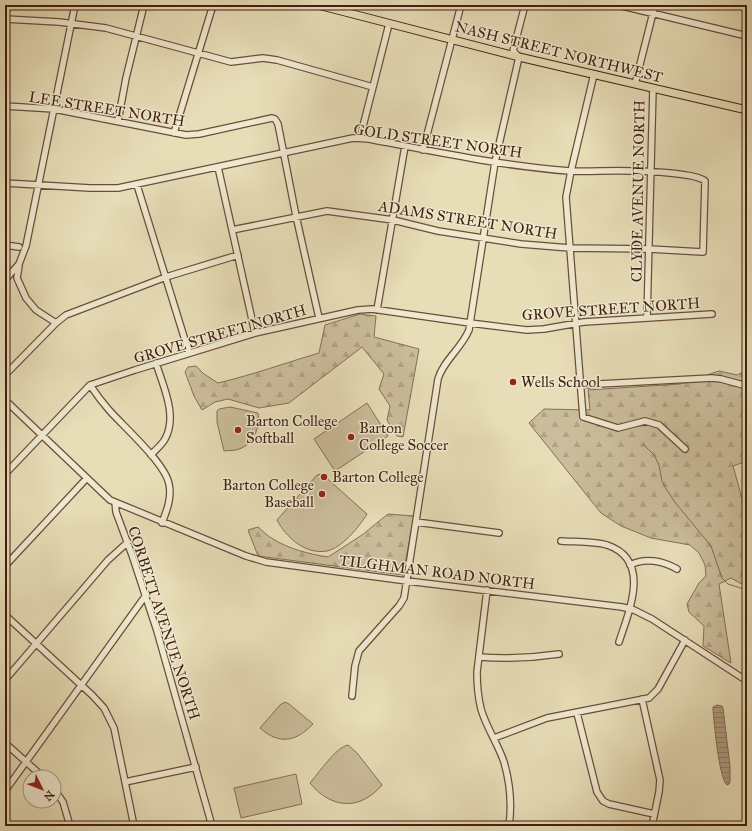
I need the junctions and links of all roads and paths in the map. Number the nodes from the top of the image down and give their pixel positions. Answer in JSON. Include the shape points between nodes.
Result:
{"nodes":[{"id":1,"x":75,"y":5,"type":"edge"},
{"id":2,"x":144,"y":5,"type":"edge"},
{"id":3,"x":212,"y":5,"type":"edge"},
{"id":4,"x":318,"y":5,"type":"edge"},
{"id":5,"x":461,"y":5,"type":"edge"},
{"id":6,"x":524,"y":5,"type":"edge"},
{"id":7,"x":618,"y":5,"type":"edge"},
{"id":8,"x":655,"y":5,"type":"edge"},
{"id":9,"x":653,"y":13,"type":"junction"},
{"id":10,"x":5,"y":19,"type":"edge"},
{"id":11,"x":71,"y":23,"type":"junction"},
{"id":12,"x":389,"y":24,"type":"junction"},
{"id":13,"x":136,"y":36,"type":"junction"},
{"id":14,"x":747,"y":36,"type":"edge"},
{"id":15,"x":451,"y":39,"type":"junction"},
{"id":16,"x":198,"y":54,"type":"junction"},
{"id":17,"x":519,"y":57,"type":"junction"},
{"id":18,"x":594,"y":74,"type":"junction"},
{"id":19,"x":635,"y":84,"type":"junction"},
{"id":20,"x":373,"y":86,"type":"junction"},
{"id":21,"x":653,"y":88,"type":"junction"},
{"id":22,"x":5,"y":106,"type":"edge"},
{"id":23,"x":54,"y":109,"type":"junction"},
{"id":24,"x":747,"y":110,"type":"edge"},
{"id":25,"x":118,"y":121,"type":"junction"},
{"id":26,"x":174,"y":133,"type":"junction"},
{"id":27,"x":360,"y":138,"type":"junction"},
{"id":28,"x":405,"y":146,"type":"junction"},
{"id":29,"x":423,"y":150,"type":"junction"},
{"id":30,"x":283,"y":153,"type":"junction"},
{"id":31,"x":495,"y":162,"type":"junction"},
{"id":32,"x":218,"y":167,"type":"junction"},
{"id":33,"x":571,"y":171,"type":"junction"},
{"id":34,"x":651,"y":172,"type":"junction"},
{"id":35,"x":5,"y":183,"type":"edge"},
{"id":36,"x":38,"y":185,"type":"junction"},
{"id":37,"x":137,"y":185,"type":"junction"},
{"id":38,"x":296,"y":216,"type":"junction"},
{"id":39,"x":392,"y":220,"type":"junction"},
{"id":40,"x":232,"y":230,"type":"junction"},
{"id":41,"x":483,"y":238,"type":"junction"},
{"id":42,"x":5,"y":245,"type":"edge"},
{"id":43,"x":20,"y":247,"type":"dead end"},
{"id":44,"x":570,"y":248,"type":"junction"},
{"id":45,"x":649,"y":249,"type":"junction"},
{"id":46,"x":703,"y":252,"type":"joint"},
{"id":47,"x":238,"y":255,"type":"junction"},
{"id":48,"x":19,"y":264,"type":"junction"},
{"id":49,"x":166,"y":277,"type":"junction"},
{"id":50,"x":17,"y":278,"type":"junction"},
{"id":51,"x":5,"y":280,"type":"edge"},
{"id":52,"x":377,"y":310,"type":"junction"},
{"id":53,"x":712,"y":314,"type":"dead end"},
{"id":54,"x":320,"y":318,"type":"junction"},
{"id":55,"x":647,"y":318,"type":"junction"},
{"id":56,"x":56,"y":323,"type":"junction"},
{"id":57,"x":470,"y":323,"type":"junction"},
{"id":58,"x":576,"y":323,"type":"junction"},
{"id":59,"x":255,"y":333,"type":"junction"},
{"id":60,"x":189,"y":353,"type":"junction"},
{"id":61,"x":156,"y":363,"type":"junction"},
{"id":62,"x":5,"y":375,"type":"edge"},
{"id":63,"x":90,"y":385,"type":"junction"},
{"id":64,"x":580,"y":385,"type":"junction"},
{"id":65,"x":747,"y":386,"type":"edge"},
{"id":66,"x":5,"y":400,"type":"edge"},
{"id":67,"x":41,"y":435,"type":"junction"},
{"id":68,"x":685,"y":449,"type":"dead end"},
{"id":69,"x":151,"y":455,"type":"junction"},
{"id":70,"x":5,"y":474,"type":"edge"},
{"id":71,"x":86,"y":479,"type":"junction"},
{"id":72,"x":115,"y":502,"type":"junction"},
{"id":73,"x":416,"y":522,"type":"junction"},
{"id":74,"x":162,"y":523,"type":"junction"},
{"id":75,"x":499,"y":533,"type":"dead end"},
{"id":76,"x":561,"y":541,"type":"dead end"},
{"id":77,"x":128,"y":542,"type":"junction"},
{"id":78,"x":630,"y":565,"type":"junction"},
{"id":79,"x":5,"y":566,"type":"edge"},
{"id":80,"x":677,"y":569,"type":"dead end"},
{"id":81,"x":407,"y":581,"type":"junction"},
{"id":82,"x":487,"y":590,"type":"junction"},
{"id":83,"x":146,"y":595,"type":"junction"},
{"id":84,"x":629,"y":609,"type":"junction"},
{"id":85,"x":5,"y":615,"type":"edge"},
{"id":86,"x":685,"y":640,"type":"junction"},
{"id":87,"x":619,"y":642,"type":"dead end"},
{"id":88,"x":36,"y":644,"type":"junction"},
{"id":89,"x":559,"y":654,"type":"dead end"},
{"id":90,"x":479,"y":657,"type":"junction"},
{"id":91,"x":5,"y":680,"type":"edge"},
{"id":92,"x":747,"y":681,"type":"edge"},
{"id":93,"x":81,"y":685,"type":"junction"},
{"id":94,"x":352,"y":696,"type":"dead end"},
{"id":95,"x":642,"y":699,"type":"junction"},
{"id":96,"x":577,"y":713,"type":"junction"},
{"id":97,"x":494,"y":738,"type":"junction"},
{"id":98,"x":5,"y":743,"type":"edge"},
{"id":99,"x":26,"y":762,"type":"junction"},
{"id":100,"x":196,"y":767,"type":"junction"},
{"id":101,"x":34,"y":769,"type":"edge"},
{"id":102,"x":125,"y":782,"type":"junction"},
{"id":103,"x":5,"y":791,"type":"edge"},
{"id":104,"x":62,"y":801,"type":"edge"},
{"id":105,"x":654,"y":814,"type":"junction"},
{"id":106,"x":70,"y":826,"type":"edge"},
{"id":107,"x":134,"y":826,"type":"edge"},
{"id":108,"x":212,"y":826,"type":"edge"},
{"id":109,"x":509,"y":826,"type":"edge"},
{"id":110,"x":652,"y":826,"type":"edge"}],
"edges":[{"from":1,"to":11,"type":"street"},
{"from":2,"to":13,"type":"street"},
{"from":3,"to":16,"type":"street"},
{"from":4,"to":12,"type":"main road","name":"NASH STREET NORTHWEST"},
{"from":5,"to":15,"type":"street"},
{"from":6,"to":17,"type":"street","via":[[513,51]]},
{"from":7,"to":9,"type":"street"},
{"from":8,"to":9,"type":"street"},
{"from":9,"to":14,"type":"street"},
{"from":9,"to":19,"type":"street"},
{"from":10,"to":11,"type":"street"},
{"from":11,"to":13,"type":"street"},
{"from":11,"to":23,"type":"street"},
{"from":12,"to":15,"type":"main road","name":"NASH STREET NORTHWEST"},
{"from":12,"to":20,"type":"street"},
{"from":13,"to":16,"type":"street"},
{"from":13,"to":25,"type":"street"},
{"from":15,"to":17,"type":"main road","name":"NASH STREET NORTHWEST"},
{"from":15,"to":29,"type":"street"},
{"from":16,"to":20,"type":"street","via":[[231,62],[263,58],[277,60]]},
{"from":16,"to":26,"type":"street"},
{"from":17,"to":18,"type":"main road","name":"NASH STREET NORTHWEST"},
{"from":17,"to":31,"type":"street"},
{"from":18,"to":19,"type":"main road","name":"NASH STREET NORTHWEST"},
{"from":18,"to":33,"type":"street"},
{"from":19,"to":21,"type":"main road","name":"NASH STREET NORTHWEST"},
{"from":20,"to":27,"type":"street"},
{"from":21,"to":24,"type":"main road","name":"NASH STREET NORTHWEST"},
{"from":21,"to":34,"type":"street","name":"CLYDE AVENUE NORTH"},
{"from":22,"to":23,"type":"street","name":"LEE STREET NORTH"},
{"from":23,"to":25,"type":"street","name":"LEE STREET NORTH"},
{"from":23,"to":36,"type":"street"},
{"from":25,"to":26,"type":"street","name":"LEE STREET NORTH"},
{"from":26,"to":30,"type":"street","name":"LEE STREET NORTH","via":[[199,134],[272,118],[278,124]]},
{"from":27,"to":28,"type":"street","name":"GOLD STREET NORTH"},
{"from":27,"to":30,"type":"street","name":"GOLD STREET NORTH"},
{"from":28,"to":29,"type":"street","name":"GOLD STREET NORTH"},
{"from":28,"to":39,"type":"street"},
{"from":29,"to":31,"type":"street","name":"GOLD STREET NORTH"},
{"from":30,"to":32,"type":"street","name":"GOLD STREET NORTH"},
{"from":30,"to":38,"type":"street"},
{"from":31,"to":33,"type":"street","name":"GOLD STREET NORTH"},
{"from":31,"to":41,"type":"street"},
{"from":32,"to":37,"type":"street","name":"GOLD STREET NORTH"},
{"from":32,"to":40,"type":"street"},
{"from":33,"to":34,"type":"street","name":"GOLD STREET NORTH"},
{"from":33,"to":44,"type":"street","via":[[566,197]]},
{"from":34,"to":45,"type":"street","name":"CLYDE AVENUE NORTH"},
{"from":34,"to":46,"type":"street","name":"GOLD STREET NORTH","via":[[704,180],[706,190]]},
{"from":35,"to":36,"type":"street","name":"GOLD STREET NORTH"},
{"from":36,"to":37,"type":"street","name":"GOLD STREET NORTH","via":[[107,189]]},
{"from":36,"to":48,"type":"street","via":[[26,246]]},
{"from":37,"to":49,"type":"street"},
{"from":38,"to":39,"type":"street","name":"ADAMS STREET NORTH","via":[[327,211]]},
{"from":38,"to":40,"type":"street","name":"ADAMS STREET NORTH"},
{"from":38,"to":54,"type":"street"},
{"from":39,"to":41,"type":"street","name":"ADAMS STREET NORTH"},
{"from":39,"to":52,"type":"street"},
{"from":40,"to":47,"type":"street"},
{"from":41,"to":44,"type":"street","name":"ADAMS STREET NORTH"},
{"from":41,"to":57,"type":"street"},
{"from":42,"to":43,"type":"street"},
{"from":44,"to":45,"type":"street","name":"ADAMS STREET NORTH"},
{"from":44,"to":58,"type":"street"},
{"from":45,"to":46,"type":"street","name":"ADAMS STREET NORTH"},
{"from":45,"to":55,"type":"street","name":"CLYDE AVENUE NORTH"},
{"from":47,"to":49,"type":"street"},
{"from":47,"to":59,"type":"street"},
{"from":48,"to":50,"type":"street"},
{"from":48,"to":51,"type":"street"},
{"from":49,"to":56,"type":"street","via":[[66,315]]},
{"from":49,"to":60,"type":"street"},
{"from":50,"to":51,"type":"street"},
{"from":50,"to":56,"type":"street","via":[[30,304]]},
{"from":52,"to":54,"type":"street","name":"GROVE STREET NORTH","via":[[358,310]]},
{"from":52,"to":57,"type":"street","name":"GROVE STREET NORTH"},
{"from":53,"to":55,"type":"street","name":"GROVE STREET NORTH"},
{"from":54,"to":59,"type":"street","name":"GROVE STREET NORTH"},
{"from":55,"to":58,"type":"street","name":"GROVE STREET NORTH"},
{"from":56,"to":62,"type":"street"},
{"from":57,"to":58,"type":"street","name":"GROVE STREET NORTH","via":[[529,330]]},
{"from":57,"to":73,"type":"street","via":[[465,339],[440,373]]},
{"from":58,"to":64,"type":"street"},
{"from":59,"to":60,"type":"street","name":"GROVE STREET NORTH"},
{"from":60,"to":61,"type":"street","name":"GROVE STREET NORTH"},
{"from":61,"to":63,"type":"street","name":"GROVE STREET NORTH"},
{"from":61,"to":69,"type":"street","via":[[168,403],[170,421],[165,439]]},
{"from":63,"to":67,"type":"street","name":"GROVE STREET NORTH"},
{"from":63,"to":69,"type":"street","via":[[109,410]]},
{"from":64,"to":65,"type":"street","via":[[712,378]]},
{"from":64,"to":68,"type":"street","via":[[583,417],[618,428],[645,422],[660,425]]},
{"from":66,"to":67,"type":"street"},
{"from":67,"to":70,"type":"street","name":"GROVE STREET NORTH"},
{"from":67,"to":71,"type":"street"},
{"from":69,"to":74,"type":"street","via":[[169,482],[169,501]]},
{"from":71,"to":72,"type":"street"},
{"from":71,"to":79,"type":"street"},
{"from":72,"to":74,"type":"street","name":"TILGHMAN ROAD NORTH"},
{"from":72,"to":77,"type":"street","name":"CORBETT AVENUE NORTH","via":[[116,512]]},
{"from":73,"to":75,"type":"street"},
{"from":73,"to":81,"type":"street"},
{"from":74,"to":81,"type":"street","name":"TILGHMAN ROAD NORTH","via":[[258,560]]},
{"from":76,"to":78,"type":"street","via":[[606,545],[617,550]]},
{"from":77,"to":83,"type":"street","name":"CORBETT AVENUE NORTH"},
{"from":77,"to":88,"type":"street","via":[[108,560]]},
{"from":78,"to":80,"type":"street","via":[[641,561],[653,561]]},
{"from":78,"to":84,"type":"street","via":[[635,582]]},
{"from":81,"to":82,"type":"street","name":"TILGHMAN ROAD NORTH"},
{"from":81,"to":94,"type":"street","via":[[402,601],[359,651]]},
{"from":82,"to":84,"type":"street","name":"TILGHMAN ROAD NORTH","via":[[608,604]]},
{"from":82,"to":90,"type":"street"},
{"from":83,"to":93,"type":"street"},
{"from":83,"to":100,"type":"street","name":"CORBETT AVENUE NORTH"},
{"from":84,"to":86,"type":"street","name":"TILGHMAN ROAD NORTH","via":[[652,619]]},
{"from":84,"to":87,"type":"street"},
{"from":85,"to":88,"type":"street"},
{"from":86,"to":92,"type":"street","name":"TILGHMAN ROAD NORTH"},
{"from":86,"to":95,"type":"street","via":[[658,689],[651,696]]},
{"from":88,"to":91,"type":"street"},
{"from":88,"to":93,"type":"street"},
{"from":89,"to":90,"type":"street","via":[[534,658]]},
{"from":90,"to":97,"type":"street","via":[[479,697]]},
{"from":93,"to":99,"type":"street"},
{"from":93,"to":102,"type":"street","via":[[107,713],[114,728]]},
{"from":95,"to":96,"type":"street"},
{"from":95,"to":105,"type":"street","via":[[660,780]]},
{"from":96,"to":97,"type":"street","via":[[547,718]]},
{"from":96,"to":105,"type":"street","via":[[600,797],[608,804]]},
{"from":97,"to":109,"type":"street","via":[[508,776]]},
{"from":98,"to":99,"type":"street"},
{"from":99,"to":101,"type":"street"},
{"from":99,"to":103,"type":"street"},
{"from":100,"to":102,"type":"street"},
{"from":100,"to":108,"type":"street","name":"CORBETT AVENUE NORTH"},
{"from":102,"to":107,"type":"street"},
{"from":104,"to":106,"type":"street"},
{"from":105,"to":110,"type":"street"}]}
